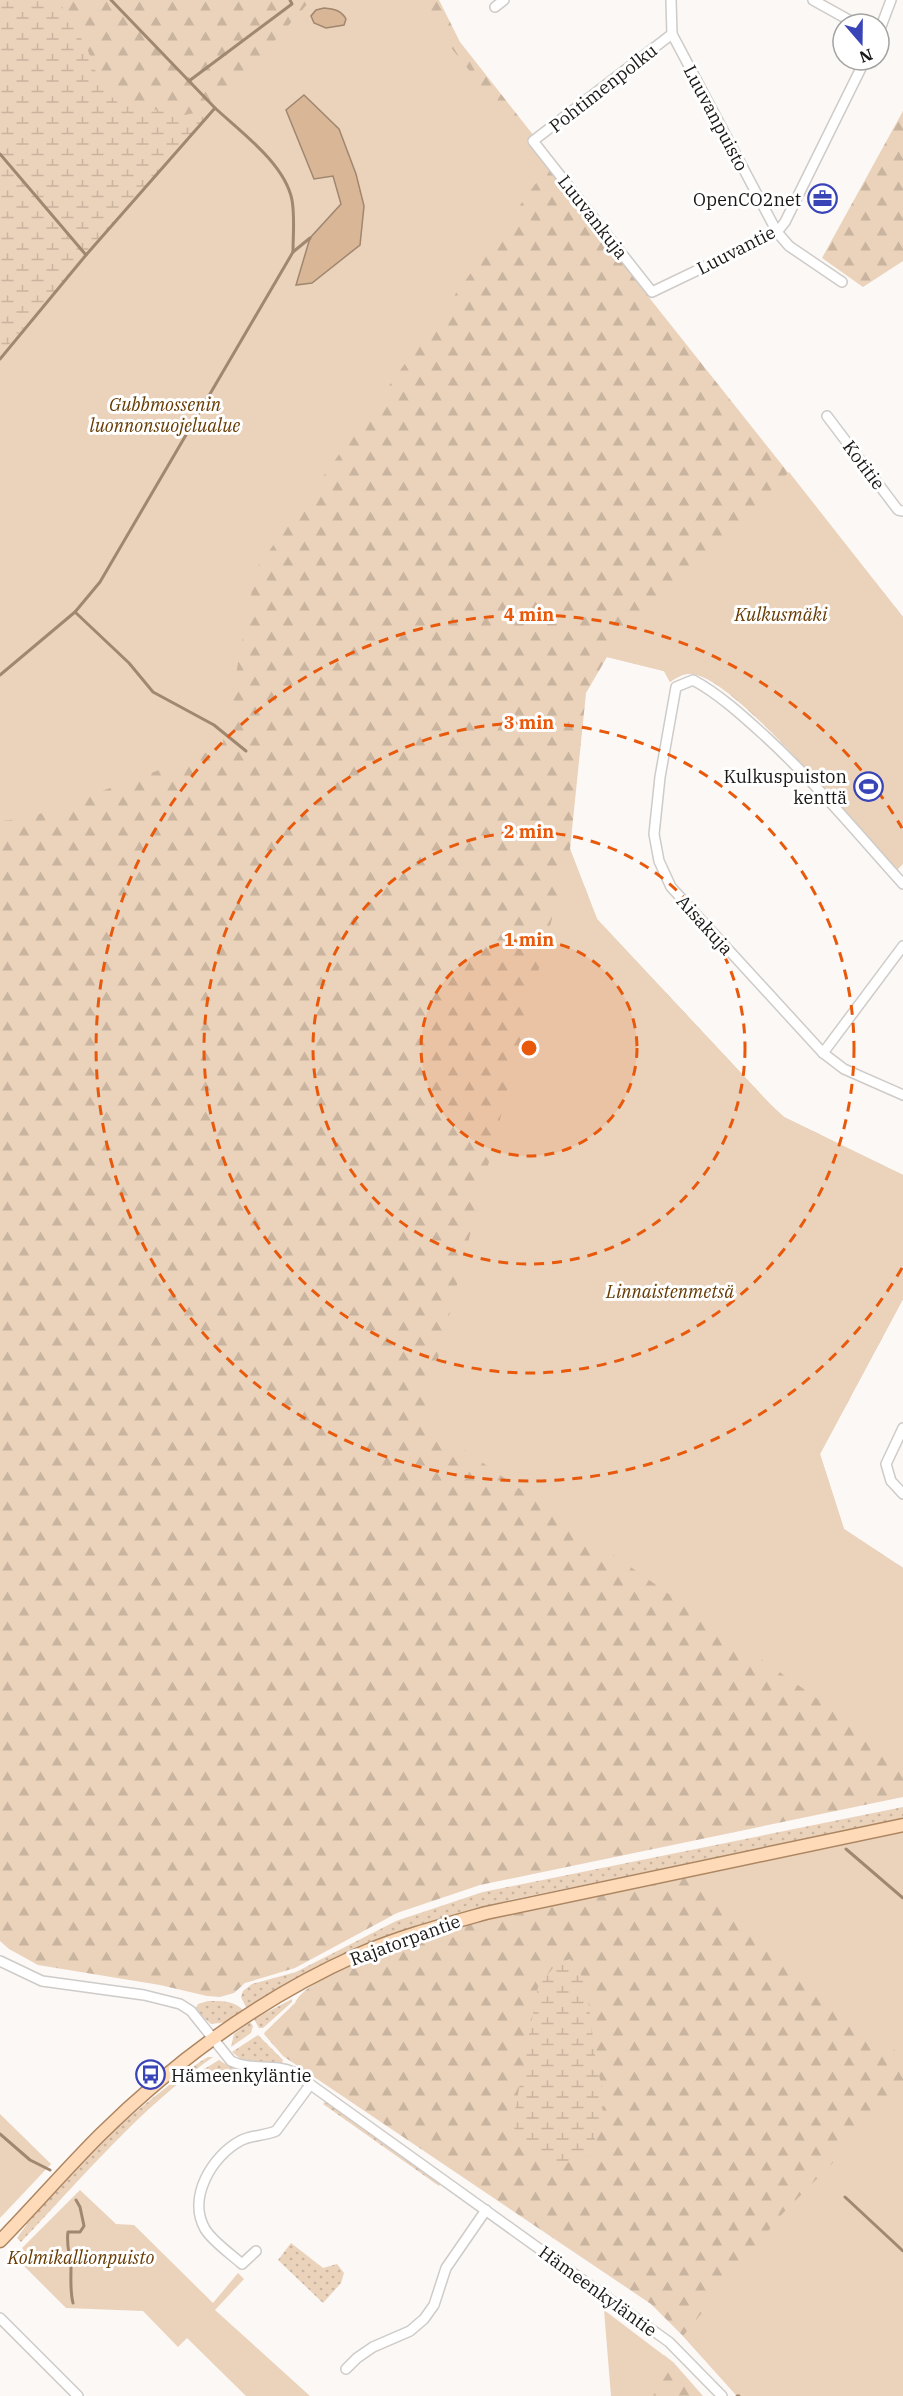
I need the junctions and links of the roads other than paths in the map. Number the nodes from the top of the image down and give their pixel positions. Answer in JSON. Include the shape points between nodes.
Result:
{"nodes":[{"id":1,"x":504,"y":0,"type":"edge"},
{"id":2,"x":671,"y":0,"type":"edge"},
{"id":3,"x":813,"y":0,"type":"edge"},
{"id":4,"x":495,"y":7,"type":"dead end"},
{"id":5,"x":834,"y":12,"type":"edge"},
{"id":6,"x":672,"y":34,"type":"junction"},
{"id":7,"x":859,"y":72,"type":"edge"},
{"id":8,"x":533,"y":141,"type":"joint"},
{"id":9,"x":777,"y":232,"type":"junction"},
{"id":10,"x":842,"y":282,"type":"dead end"},
{"id":11,"x":652,"y":292,"type":"joint"},
{"id":12,"x":827,"y":416,"type":"dead end"},
{"id":13,"x":903,"y":511,"type":"edge"},
{"id":14,"x":903,"y":884,"type":"edge"},
{"id":15,"x":903,"y":946,"type":"edge"},
{"id":16,"x":823,"y":1053,"type":"junction"},
{"id":17,"x":903,"y":1095,"type":"edge"},
{"id":18,"x":903,"y":1428,"type":"edge"},
{"id":19,"x":903,"y":1494,"type":"edge"},
{"id":20,"x":903,"y":1825,"type":"edge"},
{"id":21,"x":0,"y":1961,"type":"edge"},
{"id":22,"x":212,"y":2039,"type":"junction"},
{"id":23,"x":310,"y":2085,"type":"junction"},
{"id":24,"x":486,"y":2210,"type":"junction"},
{"id":25,"x":0,"y":2241,"type":"edge"},
{"id":26,"x":256,"y":2251,"type":"dead end"},
{"id":27,"x":0,"y":2318,"type":"edge"},
{"id":28,"x":346,"y":2369,"type":"dead end"},
{"id":29,"x":78,"y":2396,"type":"edge"},
{"id":30,"x":722,"y":2396,"type":"edge"}],
"edges":[{"from":1,"to":4,"type":"street"},
{"from":2,"to":6,"type":"street","name":"Luuvanpuisto"},
{"from":3,"to":5,"type":"street"},
{"from":6,"to":8,"type":"street","name":"Pohtimenpolku"},
{"from":6,"to":9,"type":"street","name":"Luuvanpuisto"},
{"from":7,"to":9,"type":"street","name":"Luuvantie"},
{"from":8,"to":11,"type":"street","name":"Luuvankuja"},
{"from":9,"to":10,"type":"street","name":"Luuvanpuisto","via":[[789,246]]},
{"from":9,"to":11,"type":"street","name":"Luuvantie"},
{"from":12,"to":13,"type":"street","name":"Kotitie","via":[[898,510]]},
{"from":14,"to":16,"type":"street","name":"Aisakuja","via":[[797,766],[749,722],[693,680],[676,687],[654,834],[659,861],[671,887]]},
{"from":15,"to":16,"type":"street"},
{"from":16,"to":17,"type":"street","name":"Aisakuja","via":[[844,1069]]},
{"from":18,"to":19,"type":"street","via":[[886,1464],[891,1481]]},
{"from":20,"to":22,"type":"main road","name":"Rajatorpantie","via":[[552,1897],[425,1930],[357,1955],[278,1996]]},
{"from":21,"to":22,"type":"street","name":"Hämeenkyläntie","via":[[42,1981],[173,2001],[190,2011]]},
{"from":22,"to":23,"type":"street","name":"Hämeenkyläntie","via":[[235,2063],[281,2068]]},
{"from":22,"to":25,"type":"main road","name":"Rajatorpantie","via":[[101,2134]]},
{"from":23,"to":24,"type":"street","name":"Hämeenkyläntie"},
{"from":23,"to":26,"type":"street","via":[[276,2131],[249,2137],[230,2147],[212,2164],[203,2184],[200,2209],[206,2230],[242,2264]]},
{"from":24,"to":28,"type":"street","via":[[451,2260],[434,2305],[424,2319],[410,2331],[373,2347]]},
{"from":24,"to":30,"type":"street","name":"Hämeenkyläntie","via":[[669,2342]]},
{"from":27,"to":29,"type":"street"}]}
